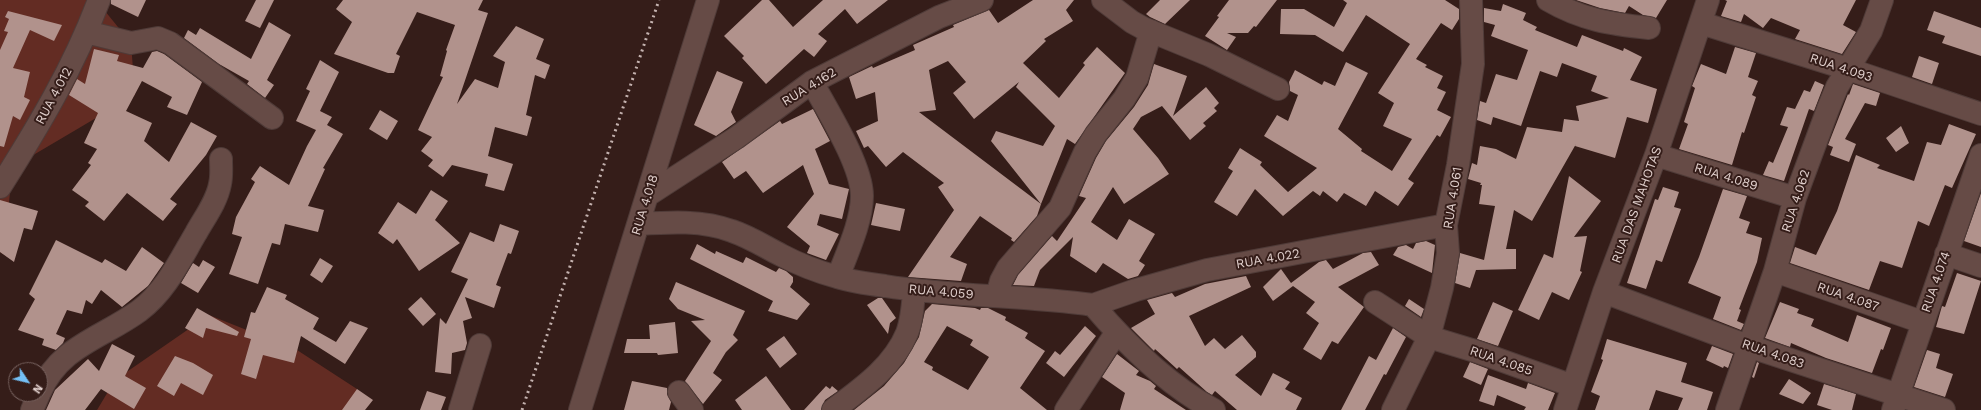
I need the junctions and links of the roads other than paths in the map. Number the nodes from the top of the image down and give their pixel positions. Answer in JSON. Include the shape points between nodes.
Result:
{"nodes":[{"id":1,"x":99,"y":0,"type":"edge"},
{"id":2,"x":708,"y":0,"type":"edge"},
{"id":3,"x":982,"y":0,"type":"edge"},
{"id":4,"x":1103,"y":0,"type":"edge"},
{"id":5,"x":1471,"y":0,"type":"edge"},
{"id":6,"x":1548,"y":0,"type":"edge"},
{"id":7,"x":1708,"y":0,"type":"edge"},
{"id":8,"x":1882,"y":0,"type":"edge"},
{"id":9,"x":1701,"y":23,"type":"junction"},
{"id":10,"x":1649,"y":28,"type":"dead end"},
{"id":11,"x":1151,"y":31,"type":"junction"},
{"id":12,"x":86,"y":32,"type":"junction"},
{"id":13,"x":1848,"y":69,"type":"junction"},
{"id":14,"x":812,"y":82,"type":"junction"},
{"id":15,"x":1278,"y":89,"type":"dead end"},
{"id":16,"x":1981,"y":114,"type":"edge"},
{"id":17,"x":272,"y":118,"type":"dead end"},
{"id":18,"x":1656,"y":155,"type":"junction"},
{"id":19,"x":1981,"y":155,"type":"edge"},
{"id":20,"x":222,"y":159,"type":"dead end"},
{"id":21,"x":0,"y":187,"type":"edge"},
{"id":22,"x":648,"y":195,"type":"junction"},
{"id":23,"x":1795,"y":198,"type":"junction"},
{"id":24,"x":639,"y":224,"type":"junction"},
{"id":25,"x":1446,"y":225,"type":"junction"},
{"id":26,"x":1946,"y":254,"type":"junction"},
{"id":27,"x":1981,"y":266,"type":"edge"},
{"id":28,"x":1775,"y":272,"type":"junction"},
{"id":29,"x":838,"y":277,"type":"junction"},
{"id":30,"x":914,"y":291,"type":"junction"},
{"id":31,"x":1604,"y":292,"type":"junction"},
{"id":32,"x":997,"y":296,"type":"junction"},
{"id":33,"x":1375,"y":302,"type":"dead end"},
{"id":34,"x":1093,"y":305,"type":"junction"},
{"id":35,"x":1922,"y":322,"type":"junction"},
{"id":36,"x":1116,"y":333,"type":"junction"},
{"id":37,"x":1429,"y":337,"type":"junction"},
{"id":38,"x":480,"y":344,"type":"dead end"},
{"id":39,"x":1748,"y":346,"type":"junction"},
{"id":40,"x":48,"y":375,"type":"edge"},
{"id":41,"x":1573,"y":386,"type":"junction"},
{"id":42,"x":679,"y":392,"type":"dead end"},
{"id":43,"x":1895,"y":402,"type":"edge"},
{"id":44,"x":460,"y":410,"type":"edge"},
{"id":45,"x":580,"y":410,"type":"edge"},
{"id":46,"x":692,"y":410,"type":"edge"},
{"id":47,"x":833,"y":410,"type":"edge"},
{"id":48,"x":1066,"y":410,"type":"edge"},
{"id":49,"x":1213,"y":410,"type":"edge"},
{"id":50,"x":1393,"y":410,"type":"edge"},
{"id":51,"x":1565,"y":410,"type":"edge"},
{"id":52,"x":1727,"y":410,"type":"edge"},
{"id":53,"x":1944,"y":410,"type":"edge"}],
"edges":[{"from":1,"to":12,"type":"street","name":"RUA 4.012"},
{"from":2,"to":22,"type":"street","name":"RUA 4.018"},
{"from":3,"to":14,"type":"street","name":"RUA 4.162","via":[[939,17]]},
{"from":4,"to":11,"type":"street","via":[[1132,22]]},
{"from":5,"to":25,"type":"street","name":"RUA 4.061","via":[[1473,64]]},
{"from":6,"to":10,"type":"street","via":[[1584,18]]},
{"from":7,"to":9,"type":"street","name":"RUA DAS MAHOTAS"},
{"from":8,"to":13,"type":"street","name":"RUA 4.062","via":[[1871,31]]},
{"from":9,"to":13,"type":"street","name":"RUA 4.093"},
{"from":9,"to":18,"type":"street","name":"RUA DAS MAHOTAS"},
{"from":11,"to":15,"type":"street","via":[[1209,55]]},
{"from":11,"to":32,"type":"street","via":[[1137,78],[1085,152],[1060,208],[1008,268]]},
{"from":12,"to":17,"type":"street","via":[[131,43],[158,38],[170,43]]},
{"from":12,"to":21,"type":"street","name":"RUA 4.012","via":[[42,121]]},
{"from":13,"to":16,"type":"street","name":"RUA 4.093"},
{"from":13,"to":23,"type":"street","name":"RUA 4.062","via":[[1828,109]]},
{"from":14,"to":22,"type":"street","name":"RUA 4.162","via":[[736,138]]},
{"from":14,"to":29,"type":"street","via":[[851,157],[858,174],[862,196],[857,222]]},
{"from":18,"to":23,"type":"street","name":"RUA 4.089"},
{"from":18,"to":31,"type":"street","name":"RUA DAS MAHOTAS"},
{"from":19,"to":26,"type":"street","name":"RUA 4.074"},
{"from":20,"to":40,"type":"street","via":[[220,184],[213,204],[168,281],[140,310],[71,352]]},
{"from":22,"to":24,"type":"street","name":"RUA 4.018"},
{"from":23,"to":28,"type":"street","name":"RUA 4.062"},
{"from":24,"to":29,"type":"street","name":"RUA 4.059","via":[[697,224],[731,230],[782,256]]},
{"from":24,"to":45,"type":"street","name":"RUA 4.018"},
{"from":25,"to":34,"type":"street","name":"RUA 4.022","via":[[1207,270]]},
{"from":25,"to":37,"type":"street","name":"RUA 4.061","via":[[1448,253]]},
{"from":26,"to":27,"type":"street"},
{"from":26,"to":35,"type":"street","name":"RUA 4.074"},
{"from":28,"to":35,"type":"street","name":"RUA 4.087"},
{"from":28,"to":39,"type":"street","name":"RUA 4.062"},
{"from":29,"to":30,"type":"street","name":"RUA 4.059"},
{"from":30,"to":32,"type":"street","name":"RUA 4.059"},
{"from":30,"to":47,"type":"street","via":[[911,316],[900,348],[875,377]]},
{"from":31,"to":39,"type":"street","name":"RUA 4.083"},
{"from":31,"to":41,"type":"street","name":"RUA DAS MAHOTAS"},
{"from":32,"to":34,"type":"street","name":"RUA 4.059"},
{"from":33,"to":37,"type":"street","name":"RUA 4.085"},
{"from":34,"to":36,"type":"street"},
{"from":35,"to":43,"type":"street","name":"RUA 4.074"},
{"from":36,"to":48,"type":"street"},
{"from":36,"to":49,"type":"street","via":[[1157,370]]},
{"from":37,"to":41,"type":"street","name":"RUA 4.085"},
{"from":37,"to":50,"type":"street","name":"RUA 4.061"},
{"from":38,"to":44,"type":"street"},
{"from":39,"to":43,"type":"street","name":"RUA 4.083"},
{"from":39,"to":52,"type":"street","name":"RUA 4.062"},
{"from":41,"to":51,"type":"street","name":"RUA DAS MAHOTAS"},
{"from":42,"to":46,"type":"street"},
{"from":43,"to":53,"type":"street","name":"RUA 4.083"}]}
